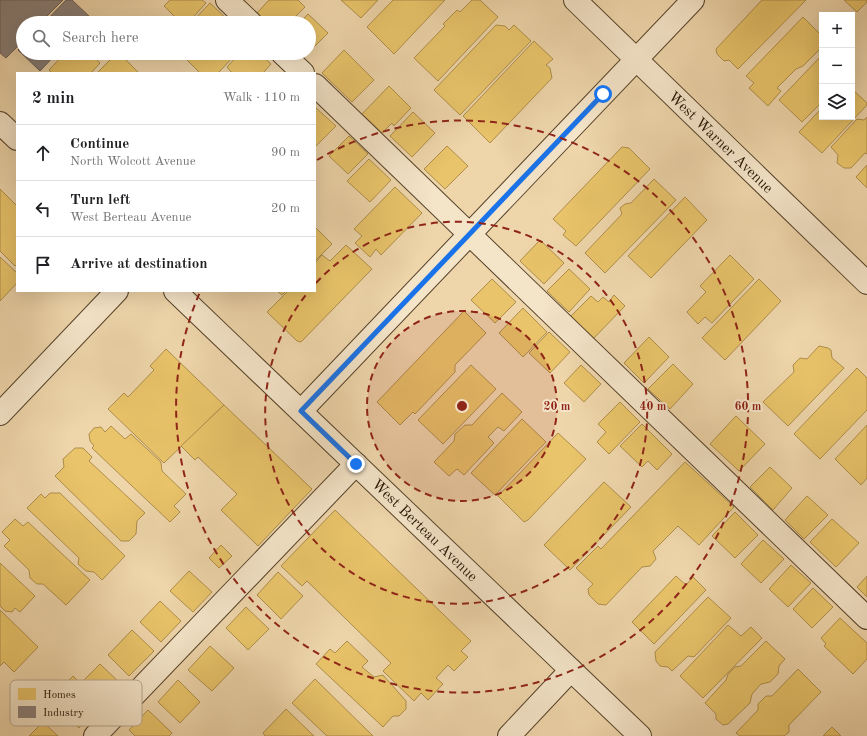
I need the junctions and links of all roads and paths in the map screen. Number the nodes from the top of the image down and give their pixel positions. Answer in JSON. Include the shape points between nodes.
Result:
{"nodes":[{"id":1,"x":227,"y":0,"type":"edge"},
{"id":2,"x":575,"y":0,"type":"edge"},
{"id":3,"x":693,"y":0,"type":"edge"},
{"id":4,"x":244,"y":16,"type":"edge"},
{"id":5,"x":289,"y":60,"type":"edge"},
{"id":6,"x":636,"y":60,"type":"junction"},
{"id":7,"x":302,"y":72,"type":"edge"},
{"id":8,"x":316,"y":86,"type":"edge"},
{"id":9,"x":0,"y":123,"type":"edge"},
{"id":10,"x":16,"y":138,"type":"edge"},
{"id":11,"x":470,"y":234,"type":"junction"},
{"id":12,"x":867,"y":283,"type":"edge"},
{"id":13,"x":116,"y":292,"type":"edge"},
{"id":14,"x":176,"y":292,"type":"edge"},
{"id":15,"x":301,"y":411,"type":"junction"},
{"id":16,"x":0,"y":414,"type":"edge"},
{"id":17,"x":356,"y":464,"type":"junction"},
{"id":18,"x":867,"y":618,"type":"edge"},
{"id":19,"x":571,"y":670,"type":"junction"},
{"id":20,"x":142,"y":687,"type":"edge"},
{"id":21,"x":105,"y":726,"type":"edge"},
{"id":22,"x":95,"y":736,"type":"edge"},
{"id":23,"x":509,"y":736,"type":"edge"},
{"id":24,"x":640,"y":736,"type":"edge"}],
"edges":[{"from":1,"to":4,"type":"street"},
{"from":2,"to":6,"type":"street","name":"West Warner Avenue"},
{"from":3,"to":6,"type":"street"},
{"from":5,"to":7,"type":"street"},
{"from":6,"to":11,"type":"street"},
{"from":6,"to":12,"type":"street","name":"West Warner Avenue"},
{"from":8,"to":11,"type":"street"},
{"from":9,"to":10,"type":"street"},
{"from":11,"to":15,"type":"street"},
{"from":11,"to":18,"type":"street"},
{"from":13,"to":16,"type":"street"},
{"from":14,"to":15,"type":"street","name":"West Berteau Avenue"},
{"from":15,"to":17,"type":"street","name":"West Berteau Avenue"},
{"from":17,"to":19,"type":"street","name":"West Berteau Avenue"},
{"from":17,"to":20,"type":"street"},
{"from":19,"to":23,"type":"street"},
{"from":19,"to":24,"type":"street","name":"West Berteau Avenue"},
{"from":21,"to":22,"type":"street"}]}
